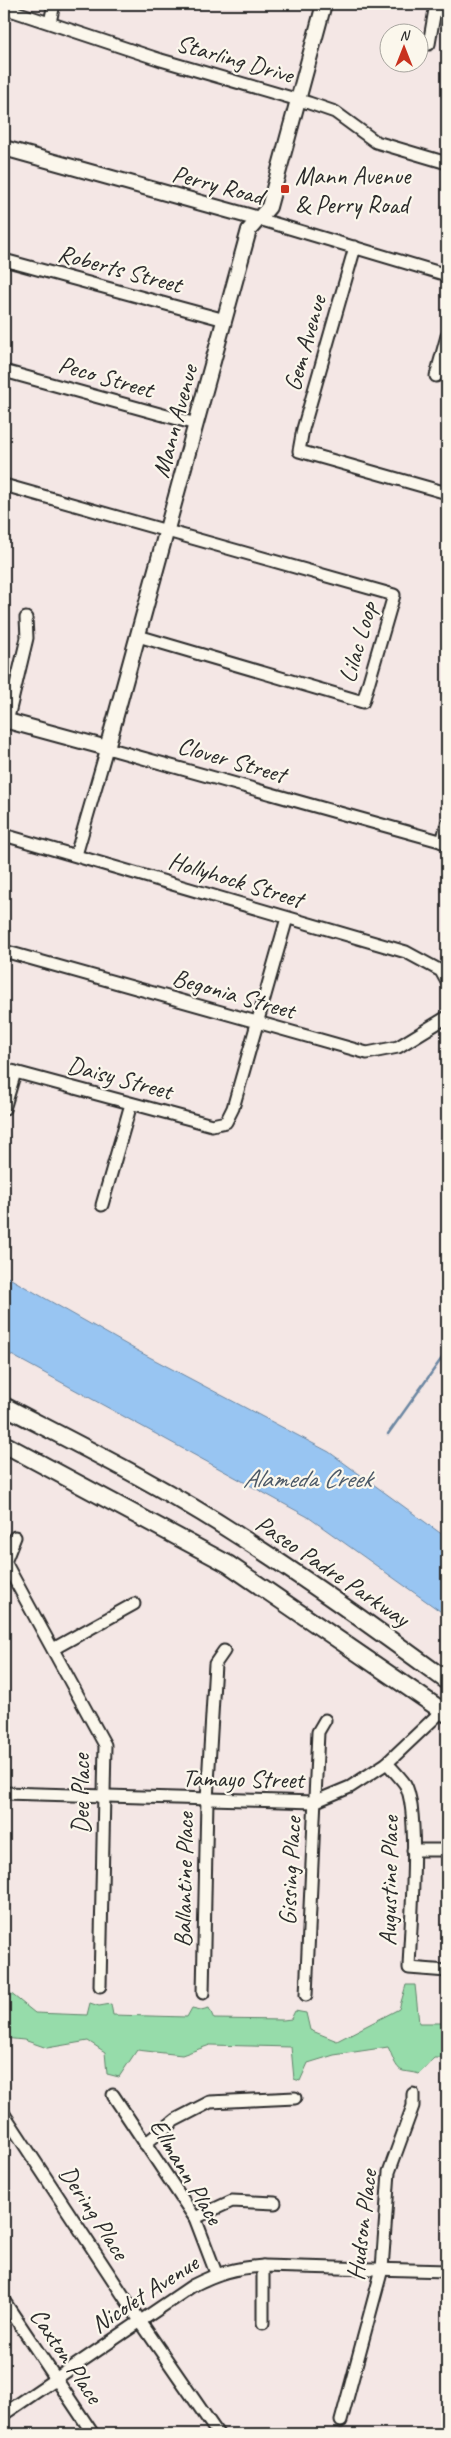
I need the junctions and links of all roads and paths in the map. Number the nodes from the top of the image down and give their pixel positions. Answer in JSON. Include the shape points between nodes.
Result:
{"nodes":[{"id":1,"x":54,"y":4,"type":"edge"},
{"id":2,"x":324,"y":4,"type":"edge"},
{"id":3,"x":436,"y":4,"type":"edge"},
{"id":4,"x":4,"y":8,"type":"edge"},
{"id":5,"x":50,"y":22,"type":"junction"},
{"id":6,"x":429,"y":44,"type":"dead end"},
{"id":7,"x":299,"y":99,"type":"junction"},
{"id":8,"x":4,"y":148,"type":"edge"},
{"id":9,"x":447,"y":163,"type":"edge"},
{"id":10,"x":259,"y":219,"type":"junction"},
{"id":11,"x":355,"y":248,"type":"junction"},
{"id":12,"x":4,"y":260,"type":"edge"},
{"id":13,"x":447,"y":275,"type":"edge"},
{"id":14,"x":225,"y":320,"type":"junction"},
{"id":15,"x":447,"y":336,"type":"edge"},
{"id":16,"x":4,"y":371,"type":"edge"},
{"id":17,"x":436,"y":376,"type":"dead end"},
{"id":18,"x":196,"y":424,"type":"junction"},
{"id":19,"x":4,"y":485,"type":"edge"},
{"id":20,"x":447,"y":493,"type":"edge"},
{"id":21,"x":167,"y":530,"type":"junction"},
{"id":22,"x":26,"y":618,"type":"dead end"},
{"id":23,"x":138,"y":636,"type":"junction"},
{"id":24,"x":5,"y":721,"type":"edge"},
{"id":25,"x":107,"y":748,"type":"junction"},
{"id":26,"x":447,"y":824,"type":"edge"},
{"id":27,"x":4,"y":835,"type":"edge"},
{"id":28,"x":445,"y":842,"type":"edge"},
{"id":29,"x":76,"y":855,"type":"junction"},
{"id":30,"x":287,"y":918,"type":"junction"},
{"id":31,"x":4,"y":951,"type":"edge"},
{"id":32,"x":447,"y":982,"type":"edge"},
{"id":33,"x":447,"y":1018,"type":"edge"},
{"id":34,"x":256,"y":1024,"type":"junction"},
{"id":35,"x":9,"y":1071,"type":"edge"},
{"id":36,"x":131,"y":1104,"type":"junction"},
{"id":37,"x":4,"y":1109,"type":"edge"},
{"id":38,"x":102,"y":1204,"type":"dead end"},
{"id":39,"x":4,"y":1406,"type":"edge"},
{"id":40,"x":4,"y":1444,"type":"edge"},
{"id":41,"x":15,"y":1537,"type":"dead end"},
{"id":42,"x":134,"y":1604,"type":"dead end"},
{"id":43,"x":53,"y":1649,"type":"junction"},
{"id":44,"x":224,"y":1651,"type":"dead end"},
{"id":45,"x":447,"y":1681,"type":"edge"},
{"id":46,"x":446,"y":1710,"type":"edge"},
{"id":47,"x":325,"y":1720,"type":"dead end"},
{"id":48,"x":388,"y":1763,"type":"junction"},
{"id":49,"x":4,"y":1793,"type":"edge"},
{"id":50,"x":104,"y":1797,"type":"junction"},
{"id":51,"x":207,"y":1800,"type":"junction"},
{"id":52,"x":314,"y":1802,"type":"junction"},
{"id":53,"x":413,"y":1850,"type":"junction"},
{"id":54,"x":447,"y":1850,"type":"edge"},
{"id":55,"x":447,"y":1971,"type":"edge"},
{"id":56,"x":100,"y":1986,"type":"dead end"},
{"id":57,"x":203,"y":1993,"type":"dead end"},
{"id":58,"x":306,"y":1995,"type":"dead end"},
{"id":59,"x":413,"y":2094,"type":"dead end"},
{"id":60,"x":113,"y":2096,"type":"dead end"},
{"id":61,"x":295,"y":2098,"type":"dead end"},
{"id":62,"x":4,"y":2114,"type":"edge"},
{"id":63,"x":145,"y":2144,"type":"junction"},
{"id":64,"x":275,"y":2203,"type":"dead end"},
{"id":65,"x":195,"y":2218,"type":"junction"},
{"id":66,"x":263,"y":2266,"type":"junction"},
{"id":67,"x":382,"y":2269,"type":"junction"},
{"id":68,"x":447,"y":2270,"type":"edge"},
{"id":69,"x":216,"y":2273,"type":"junction"},
{"id":70,"x":4,"y":2301,"type":"edge"},
{"id":71,"x":140,"y":2321,"type":"junction"},
{"id":72,"x":263,"y":2323,"type":"dead end"},
{"id":73,"x":56,"y":2379,"type":"junction"},
{"id":74,"x":4,"y":2414,"type":"edge"},
{"id":75,"x":341,"y":2421,"type":"dead end"},
{"id":76,"x":93,"y":2434,"type":"edge"},
{"id":77,"x":218,"y":2434,"type":"edge"}],
"edges":[{"from":1,"to":5,"type":"street"},
{"from":2,"to":7,"type":"street","name":"Mann Avenue"},
{"from":3,"to":6,"type":"street"},
{"from":4,"to":5,"type":"street","name":"Starling Drive"},
{"from":5,"to":7,"type":"street","name":"Starling Drive","via":[[161,60]]},
{"from":7,"to":9,"type":"street","name":"Starling Drive","via":[[335,112],[376,142]]},
{"from":7,"to":10,"type":"street","name":"Mann Avenue","via":[[270,207]]},
{"from":8,"to":10,"type":"street","name":"Perry Road"},
{"from":10,"to":11,"type":"street","name":"Perry Road"},
{"from":10,"to":14,"type":"street","name":"Mann Avenue","via":[[249,230]]},
{"from":11,"to":13,"type":"street","name":"Perry Road"},
{"from":11,"to":20,"type":"street","name":"Gem Avenue","via":[[299,452]]},
{"from":12,"to":14,"type":"street","name":"Roberts Street"},
{"from":14,"to":18,"type":"street","name":"Mann Avenue"},
{"from":15,"to":17,"type":"street"},
{"from":16,"to":18,"type":"street","name":"Peco Street"},
{"from":18,"to":21,"type":"street","name":"Mann Avenue"},
{"from":19,"to":21,"type":"street"},
{"from":21,"to":23,"type":"street","name":"Mann Avenue"},
{"from":21,"to":23,"type":"street","name":"Lilac Loop","via":[[394,596],[363,702]]},
{"from":22,"to":24,"type":"street","via":[[27,638]]},
{"from":23,"to":25,"type":"street","name":"Mann Avenue"},
{"from":24,"to":25,"type":"street","name":"Clover Street"},
{"from":25,"to":28,"type":"street","name":"Clover Street"},
{"from":25,"to":29,"type":"street","name":"Mann Avenue"},
{"from":26,"to":28,"type":"street"},
{"from":27,"to":29,"type":"street","name":"Hollyhock Street"},
{"from":29,"to":30,"type":"street","name":"Hollyhock Street"},
{"from":30,"to":32,"type":"street","name":"Hollyhock Street","via":[[406,952],[441,971]]},
{"from":30,"to":34,"type":"street"},
{"from":31,"to":34,"type":"street","name":"Begonia Street"},
{"from":33,"to":34,"type":"street","name":"Begonia Street","via":[[398,1047],[367,1053]]},
{"from":34,"to":36,"type":"street","name":"Daisy Street","via":[[234,1108],[226,1122],[212,1125]]},
{"from":35,"to":36,"type":"street","name":"Daisy Street"},
{"from":35,"to":37,"type":"street"},
{"from":36,"to":38,"type":"street"},
{"from":39,"to":45,"type":"main road","name":"Paseo Padre Parkway","via":[[145,1480],[238,1535],[347,1607]]},
{"from":40,"to":46,"type":"main road","via":[[228,1564]]},
{"from":41,"to":43,"type":"street","name":"Dee Place","via":[[5,1562]]},
{"from":42,"to":43,"type":"street"},
{"from":43,"to":50,"type":"street","name":"Dee Place","via":[[105,1745]]},
{"from":44,"to":51,"type":"street","name":"Ballantine Place","via":[[215,1664]]},
{"from":46,"to":48,"type":"street","name":"Tamayo Street"},
{"from":47,"to":52,"type":"street","name":"Gissing Place","via":[[318,1732]]},
{"from":48,"to":52,"type":"street","name":"Tamayo Street","via":[[350,1787]]},
{"from":48,"to":53,"type":"street","name":"Augustine Place","via":[[405,1785],[412,1804]]},
{"from":49,"to":50,"type":"street","name":"Tamayo Street"},
{"from":50,"to":51,"type":"street","name":"Tamayo Street"},
{"from":50,"to":56,"type":"street","name":"Dee Place"},
{"from":51,"to":52,"type":"street","name":"Tamayo Street"},
{"from":51,"to":57,"type":"street","name":"Ballantine Place"},
{"from":52,"to":58,"type":"street","name":"Gissing Place"},
{"from":53,"to":54,"type":"street"},
{"from":53,"to":55,"type":"street","name":"Augustine Place","via":[[409,1968]]},
{"from":59,"to":67,"type":"street","name":"Hudson Place","via":[[413,2106],[388,2172]]},
{"from":60,"to":63,"type":"street","name":"Ellmann Place"},
{"from":61,"to":63,"type":"street","via":[[210,2102],[175,2120]]},
{"from":62,"to":71,"type":"street","name":"Dering Place"},
{"from":63,"to":65,"type":"street","name":"Ellmann Place"},
{"from":64,"to":65,"type":"street","via":[[232,2201]]},
{"from":65,"to":69,"type":"street","name":"Ellmann Place"},
{"from":66,"to":67,"type":"street","name":"Nicolet Avenue"},
{"from":66,"to":69,"type":"street","name":"Nicolet Avenue"},
{"from":66,"to":72,"type":"street"},
{"from":67,"to":68,"type":"street","name":"Nicolet Avenue"},
{"from":67,"to":75,"type":"street","name":"Hudson Place"},
{"from":69,"to":71,"type":"street","name":"Nicolet Avenue"},
{"from":70,"to":73,"type":"street","name":"Caxton Place"},
{"from":71,"to":73,"type":"street","name":"Nicolet Avenue"},
{"from":71,"to":77,"type":"street","name":"Dering Place"},
{"from":73,"to":74,"type":"street","name":"Nicolet Avenue"},
{"from":73,"to":76,"type":"street","name":"Caxton Place"}]}
